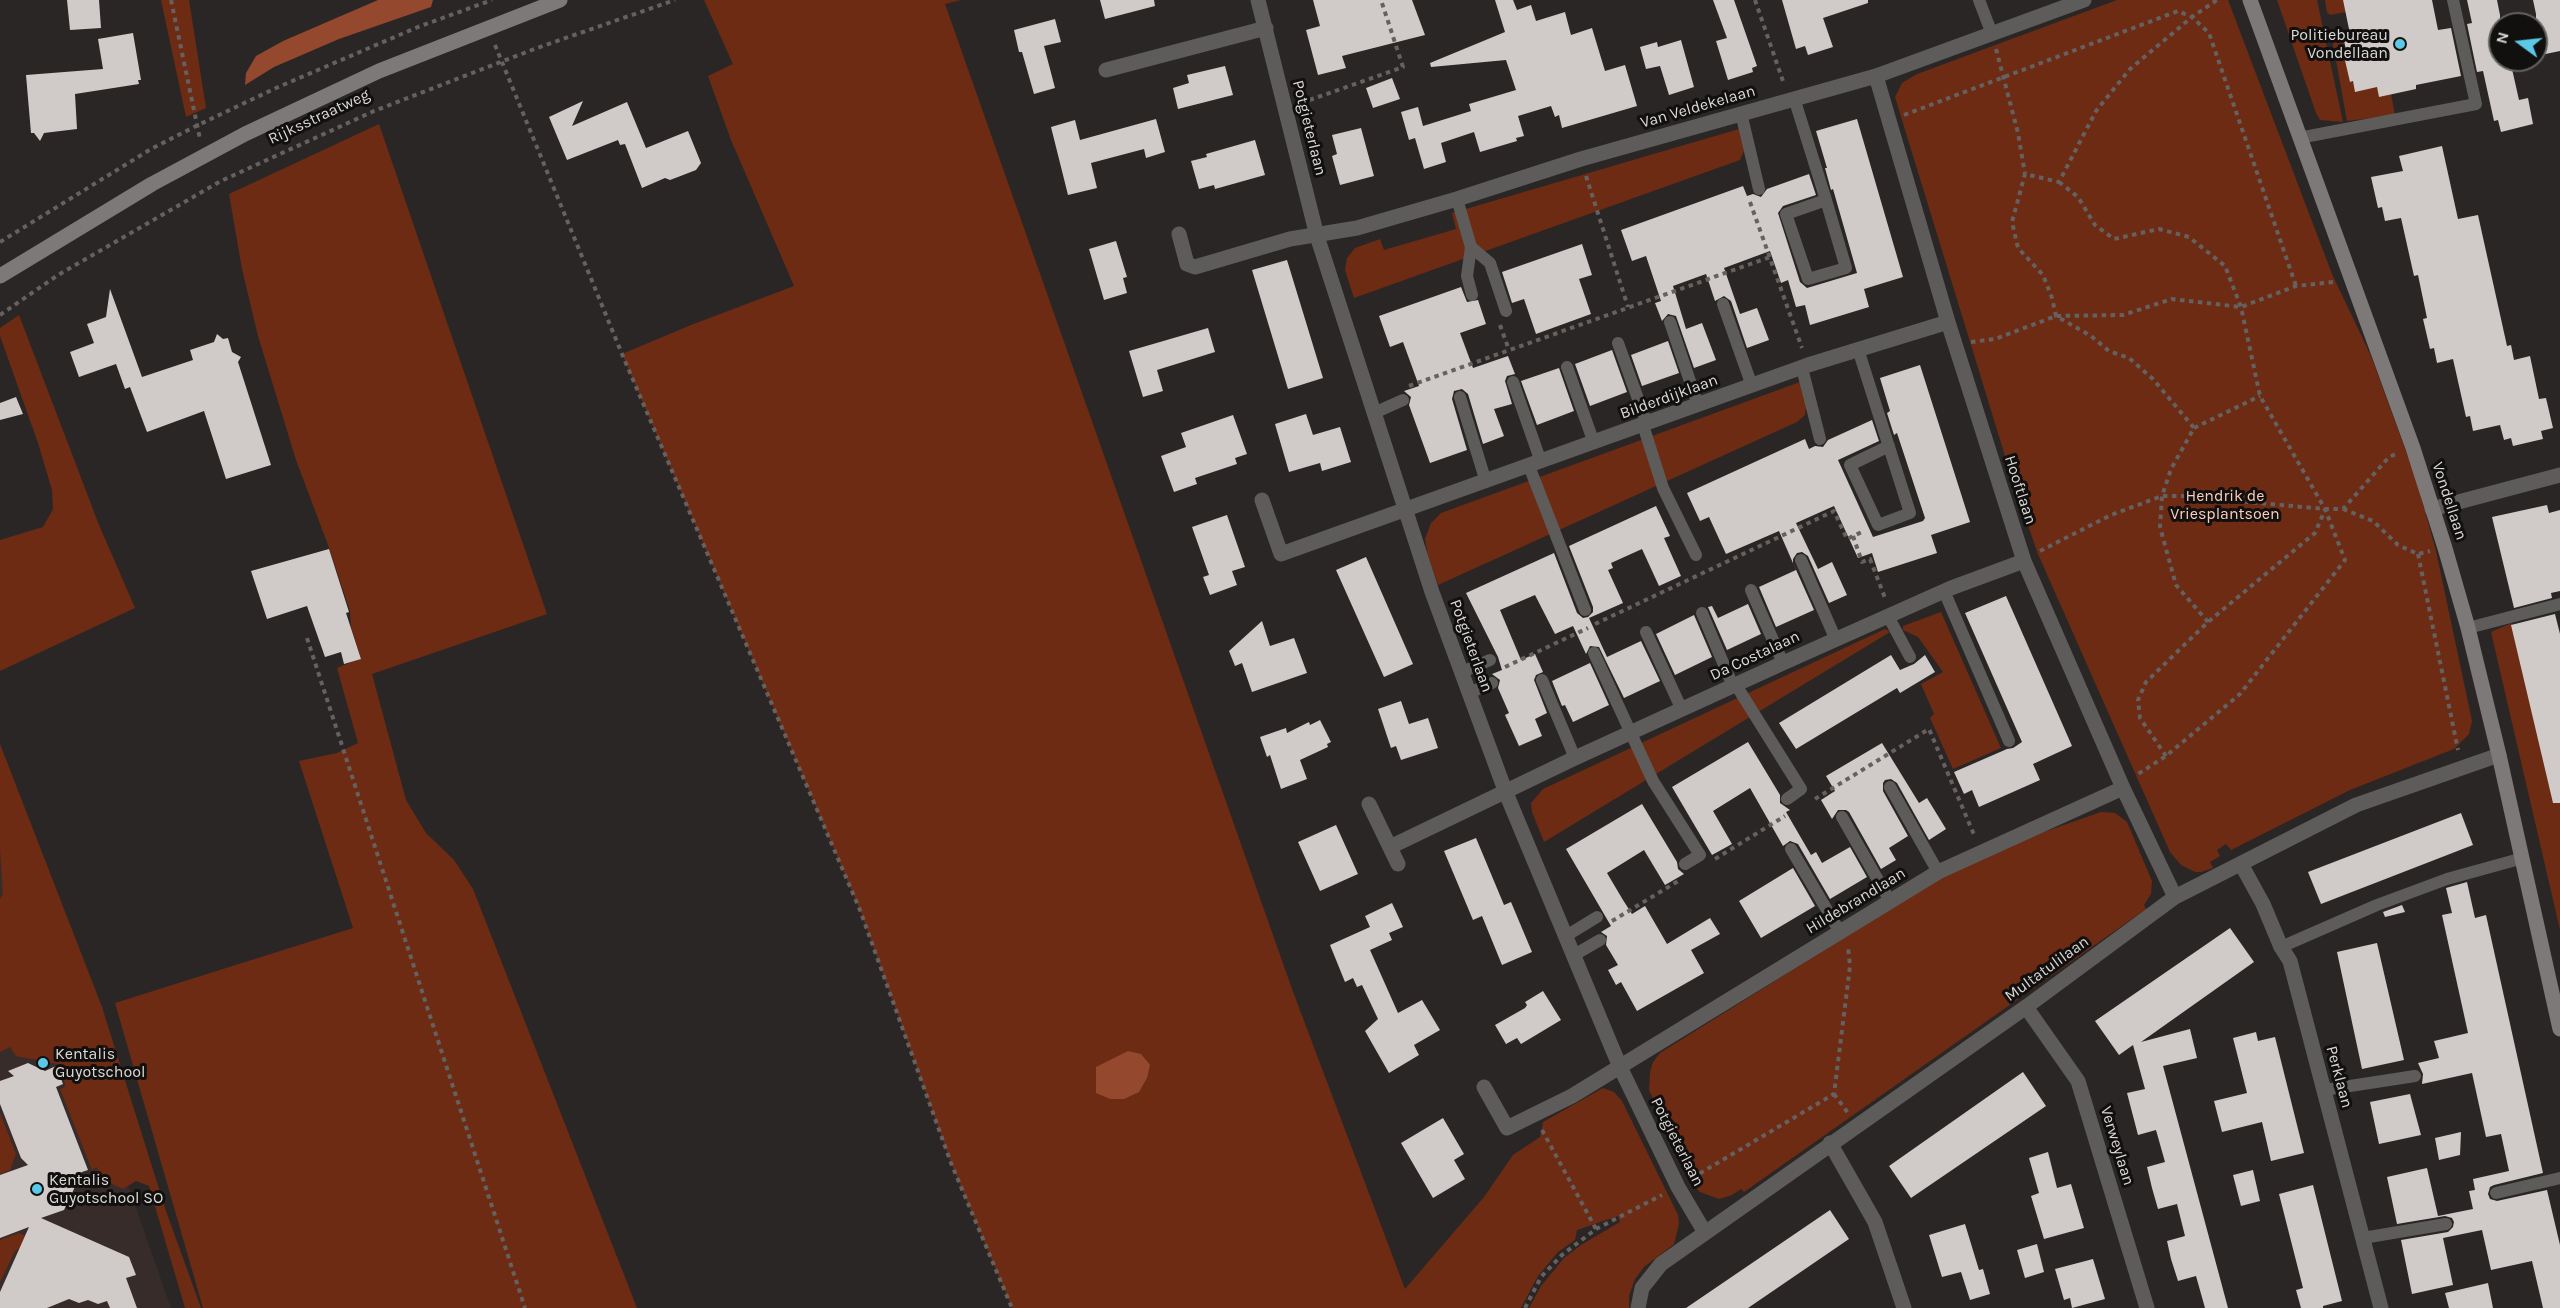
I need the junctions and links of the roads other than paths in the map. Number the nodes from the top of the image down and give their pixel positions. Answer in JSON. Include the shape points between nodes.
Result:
{"nodes":[{"id":1,"x":560,"y":0,"type":"edge"},
{"id":2,"x":1258,"y":0,"type":"edge"},
{"id":3,"x":1979,"y":0,"type":"edge"},
{"id":4,"x":2084,"y":0,"type":"edge"},
{"id":5,"x":2250,"y":0,"type":"edge"},
{"id":6,"x":2453,"y":0,"type":"edge"},
{"id":7,"x":1266,"y":28,"type":"junction"},
{"id":8,"x":1992,"y":34,"type":"junction"},
{"id":9,"x":1106,"y":70,"type":"dead end"},
{"id":10,"x":1876,"y":76,"type":"junction"},
{"id":11,"x":1792,"y":98,"type":"junction"},
{"id":12,"x":1741,"y":113,"type":"junction"},
{"id":13,"x":2299,"y":138,"type":"junction"},
{"id":14,"x":1753,"y":190,"type":"road end"},
{"id":15,"x":1457,"y":199,"type":"junction"},
{"id":16,"x":1826,"y":200,"type":"junction"},
{"id":17,"x":1179,"y":234,"type":"dead end"},
{"id":18,"x":1317,"y":236,"type":"junction"},
{"id":19,"x":1471,"y":247,"type":"junction"},
{"id":20,"x":0,"y":276,"type":"edge"},
{"id":21,"x":1472,"y":295,"type":"dead end"},
{"id":22,"x":1723,"y":304,"type":"dead end"},
{"id":23,"x":1506,"y":311,"type":"dead end"},
{"id":24,"x":1670,"y":322,"type":"dead end"},
{"id":25,"x":1948,"y":322,"type":"junction"},
{"id":26,"x":1618,"y":342,"type":"dead end"},
{"id":27,"x":1858,"y":349,"type":"junction"},
{"id":28,"x":1567,"y":367,"type":"dead end"},
{"id":29,"x":1805,"y":367,"type":"junction"},
{"id":30,"x":1513,"y":382,"type":"dead end"},
{"id":31,"x":1752,"y":386,"type":"junction"},
{"id":32,"x":1403,"y":394,"type":"road end"},
{"id":33,"x":1460,"y":397,"type":"dead end"},
{"id":34,"x":1698,"y":405,"type":"junction"},
{"id":35,"x":1374,"y":412,"type":"junction"},
{"id":36,"x":1645,"y":424,"type":"junction"},
{"id":37,"x":1820,"y":439,"type":"dead end"},
{"id":38,"x":1594,"y":443,"type":"junction"},
{"id":39,"x":1889,"y":446,"type":"junction"},
{"id":40,"x":1535,"y":464,"type":"junction"},
{"id":41,"x":2560,"y":475,"type":"edge"},
{"id":42,"x":1486,"y":482,"type":"junction"},
{"id":43,"x":1262,"y":500,"type":"dead end"},
{"id":44,"x":2432,"y":509,"type":"junction"},
{"id":45,"x":1404,"y":511,"type":"junction"},
{"id":46,"x":1696,"y":555,"type":"dead end"},
{"id":47,"x":1801,"y":560,"type":"dead end"},
{"id":48,"x":2024,"y":561,"type":"junction"},
{"id":49,"x":1751,"y":590,"type":"dead end"},
{"id":50,"x":1944,"y":591,"type":"junction"},
{"id":51,"x":2560,"y":604,"type":"edge"},
{"id":52,"x":1585,"y":610,"type":"dead end"},
{"id":53,"x":1702,"y":613,"type":"dead end"},
{"id":54,"x":1889,"y":615,"type":"junction"},
{"id":55,"x":2468,"y":628,"type":"junction"},
{"id":56,"x":1646,"y":632,"type":"dead end"},
{"id":57,"x":1836,"y":640,"type":"junction"},
{"id":58,"x":1593,"y":653,"type":"dead end"},
{"id":59,"x":1910,"y":657,"type":"dead end"},
{"id":60,"x":1490,"y":660,"type":"dead end"},
{"id":61,"x":1783,"y":663,"type":"junction"},
{"id":62,"x":1462,"y":672,"type":"junction"},
{"id":63,"x":1542,"y":680,"type":"dead end"},
{"id":64,"x":1492,"y":682,"type":"dead end"},
{"id":65,"x":1735,"y":686,"type":"junction"},
{"id":66,"x":1469,"y":693,"type":"junction"},
{"id":67,"x":1682,"y":710,"type":"junction"},
{"id":68,"x":1629,"y":734,"type":"junction"},
{"id":69,"x":2009,"y":741,"type":"dead end"},
{"id":70,"x":2499,"y":755,"type":"junction"},
{"id":71,"x":1575,"y":758,"type":"junction"},
{"id":72,"x":1890,"y":787,"type":"dead end"},
{"id":73,"x":2123,"y":788,"type":"junction"},
{"id":74,"x":1506,"y":793,"type":"junction"},
{"id":75,"x":1787,"y":799,"type":"dead end"},
{"id":76,"x":1369,"y":804,"type":"dead end"},
{"id":77,"x":1842,"y":817,"type":"dead end"},
{"id":78,"x":1390,"y":847,"type":"junction"},
{"id":79,"x":1791,"y":849,"type":"dead end"},
{"id":80,"x":2523,"y":858,"type":"junction"},
{"id":81,"x":1398,"y":864,"type":"dead end"},
{"id":82,"x":1685,"y":864,"type":"dead end"},
{"id":83,"x":2241,"y":864,"type":"junction"},
{"id":84,"x":1938,"y":873,"type":"junction"},
{"id":85,"x":2175,"y":897,"type":"junction"},
{"id":86,"x":1890,"y":902,"type":"junction"},
{"id":87,"x":1597,"y":917,"type":"dead end"},
{"id":88,"x":1843,"y":930,"type":"junction"},
{"id":89,"x":1566,"y":936,"type":"junction"},
{"id":90,"x":1600,"y":940,"type":"dead end"},
{"id":91,"x":2281,"y":947,"type":"junction"},
{"id":92,"x":1574,"y":955,"type":"junction"},
{"id":93,"x":2025,"y":1007,"type":"junction"},
{"id":94,"x":2560,"y":1029,"type":"edge"},
{"id":95,"x":1620,"y":1067,"type":"junction"},
{"id":96,"x":2415,"y":1076,"type":"dead end"},
{"id":97,"x":1484,"y":1087,"type":"dead end"},
{"id":98,"x":2324,"y":1090,"type":"junction"},
{"id":99,"x":1830,"y":1143,"type":"junction"},
{"id":100,"x":2560,"y":1178,"type":"edge"},
{"id":101,"x":2496,"y":1193,"type":"dead end"},
{"id":102,"x":2446,"y":1224,"type":"dead end"},
{"id":103,"x":1704,"y":1231,"type":"junction"},
{"id":104,"x":2363,"y":1238,"type":"junction"},
{"id":105,"x":1638,"y":1308,"type":"edge"},
{"id":106,"x":1904,"y":1308,"type":"edge"},
{"id":107,"x":2147,"y":1308,"type":"edge"},
{"id":108,"x":2381,"y":1308,"type":"edge"}],
"edges":[{"from":1,"to":20,"type":"street","name":"Rijksstraatweg","via":[[379,71],[204,154]]},
{"from":2,"to":7,"type":"street","name":"Potgieterlaan"},
{"from":3,"to":8,"type":"lane"},
{"from":4,"to":8,"type":"street","name":"Van Veldekelaan"},
{"from":5,"to":13,"type":"street","name":"Vondellaan"},
{"from":6,"to":13,"type":"lane","via":[[2476,104]]},
{"from":7,"to":9,"type":"street"},
{"from":7,"to":18,"type":"street","name":"Potgieterlaan"},
{"from":8,"to":10,"type":"street","name":"Van Veldekelaan"},
{"from":10,"to":11,"type":"street","name":"Van Veldekelaan"},
{"from":10,"to":25,"type":"street","name":"Hooftlaan"},
{"from":11,"to":12,"type":"street","name":"Van Veldekelaan"},
{"from":11,"to":16,"type":"lane"},
{"from":12,"to":14,"type":"lane"},
{"from":12,"to":15,"type":"street","name":"Van Veldekelaan"},
{"from":13,"to":44,"type":"street","name":"Vondellaan"},
{"from":15,"to":18,"type":"street","name":"Van Veldekelaan"},
{"from":15,"to":19,"type":"lane"},
{"from":16,"to":16,"type":"lane","via":[[1846,268],[1808,279],[1786,214]]},
{"from":17,"to":18,"type":"street","via":[[1187,264],[1195,267],[1290,239]]},
{"from":18,"to":35,"type":"street","name":"Potgieterlaan"},
{"from":19,"to":21,"type":"lane","via":[[1467,276]]},
{"from":19,"to":23,"type":"lane","via":[[1490,263]]},
{"from":22,"to":31,"type":"lane"},
{"from":24,"to":34,"type":"lane"},
{"from":25,"to":27,"type":"street","name":"Bilderdijklaan"},
{"from":25,"to":48,"type":"street","name":"Hooftlaan"},
{"from":26,"to":36,"type":"lane"},
{"from":27,"to":29,"type":"street","name":"Bilderdijklaan"},
{"from":27,"to":39,"type":"lane"},
{"from":28,"to":38,"type":"lane"},
{"from":29,"to":31,"type":"street","name":"Bilderdijklaan"},
{"from":29,"to":37,"type":"lane"},
{"from":30,"to":40,"type":"lane"},
{"from":31,"to":34,"type":"street","name":"Bilderdijklaan"},
{"from":32,"to":35,"type":"lane"},
{"from":33,"to":42,"type":"lane"},
{"from":34,"to":36,"type":"street","name":"Bilderdijklaan"},
{"from":35,"to":45,"type":"street","name":"Potgieterlaan"},
{"from":36,"to":38,"type":"street","name":"Bilderdijklaan"},
{"from":36,"to":46,"type":"lane","via":[[1663,488]]},
{"from":38,"to":40,"type":"street","name":"Bilderdijklaan"},
{"from":39,"to":39,"type":"lane","via":[[1910,513],[1878,525],[1850,465]]},
{"from":40,"to":42,"type":"street","name":"Bilderdijklaan"},
{"from":40,"to":52,"type":"lane"},
{"from":41,"to":44,"type":"street"},
{"from":42,"to":45,"type":"street","name":"Bilderdijklaan"},
{"from":43,"to":45,"type":"street","via":[[1281,554]]},
{"from":44,"to":55,"type":"street","name":"Vondellaan"},
{"from":45,"to":62,"type":"street","name":"Potgieterlaan"},
{"from":47,"to":57,"type":"lane"},
{"from":48,"to":50,"type":"street","name":"Da Costalaan"},
{"from":48,"to":73,"type":"street","name":"Hooftlaan"},
{"from":49,"to":61,"type":"lane"},
{"from":50,"to":54,"type":"street","name":"Da Costalaan"},
{"from":50,"to":69,"type":"lane"},
{"from":51,"to":55,"type":"lane"},
{"from":53,"to":65,"type":"lane"},
{"from":54,"to":57,"type":"street","name":"Da Costalaan"},
{"from":54,"to":59,"type":"lane"},
{"from":55,"to":70,"type":"street","name":"Vondellaan"},
{"from":56,"to":67,"type":"lane"},
{"from":57,"to":61,"type":"street","name":"Da Costalaan"},
{"from":58,"to":68,"type":"lane"},
{"from":60,"to":62,"type":"lane"},
{"from":61,"to":65,"type":"street","name":"Da Costalaan"},
{"from":62,"to":66,"type":"street","name":"Potgieterlaan"},
{"from":63,"to":71,"type":"lane"},
{"from":64,"to":66,"type":"lane"},
{"from":65,"to":67,"type":"street","name":"Da Costalaan"},
{"from":65,"to":75,"type":"lane","via":[[1801,789]]},
{"from":66,"to":74,"type":"street","name":"Potgieterlaan"},
{"from":67,"to":68,"type":"street","name":"Da Costalaan"},
{"from":68,"to":71,"type":"street","name":"Da Costalaan"},
{"from":68,"to":82,"type":"lane","via":[[1653,781],[1700,855]]},
{"from":70,"to":80,"type":"street","name":"Vondellaan"},
{"from":70,"to":83,"type":"street","name":"Multatulilaan","via":[[2356,805]]},
{"from":71,"to":74,"type":"street","name":"Da Costalaan"},
{"from":72,"to":84,"type":"lane"},
{"from":73,"to":84,"type":"street","name":"Hildebrandlaan"},
{"from":73,"to":85,"type":"street","name":"Hooftlaan"},
{"from":74,"to":78,"type":"street"},
{"from":74,"to":89,"type":"street","name":"Potgieterlaan"},
{"from":76,"to":78,"type":"street"},
{"from":77,"to":86,"type":"lane"},
{"from":78,"to":81,"type":"street"},
{"from":79,"to":88,"type":"lane"},
{"from":80,"to":91,"type":"lane","via":[[2377,905]]},
{"from":80,"to":94,"type":"street","name":"Vondellaan"},
{"from":83,"to":85,"type":"street","name":"Multatulilaan"},
{"from":83,"to":91,"type":"street","name":"Perklaan"},
{"from":84,"to":86,"type":"street","name":"Hildebrandlaan"},
{"from":85,"to":93,"type":"street","name":"Multatulilaan"},
{"from":86,"to":88,"type":"street","name":"Hildebrandlaan"},
{"from":87,"to":89,"type":"lane"},
{"from":88,"to":95,"type":"street","name":"Hildebrandlaan"},
{"from":89,"to":92,"type":"street","name":"Potgieterlaan"},
{"from":90,"to":92,"type":"lane"},
{"from":91,"to":98,"type":"street","name":"Perklaan","via":[[2290,961]]},
{"from":92,"to":95,"type":"street","name":"Potgieterlaan"},
{"from":93,"to":99,"type":"street","name":"Multatulilaan"},
{"from":93,"to":107,"type":"street","name":"Verweylaan","via":[[2078,1081]]},
{"from":95,"to":97,"type":"street","via":[[1507,1128]]},
{"from":95,"to":103,"type":"street","name":"Potgieterlaan","via":[[1678,1187]]},
{"from":96,"to":98,"type":"lane"},
{"from":98,"to":104,"type":"street","name":"Perklaan"},
{"from":99,"to":103,"type":"street","name":"Multatulilaan"},
{"from":99,"to":106,"type":"street","via":[[1875,1222]]},
{"from":100,"to":101,"type":"lane"},
{"from":102,"to":104,"type":"lane"},
{"from":103,"to":105,"type":"street","name":"Multatulilaan","via":[[1651,1274],[1642,1288]]},
{"from":104,"to":108,"type":"street","name":"Perklaan"}]}
